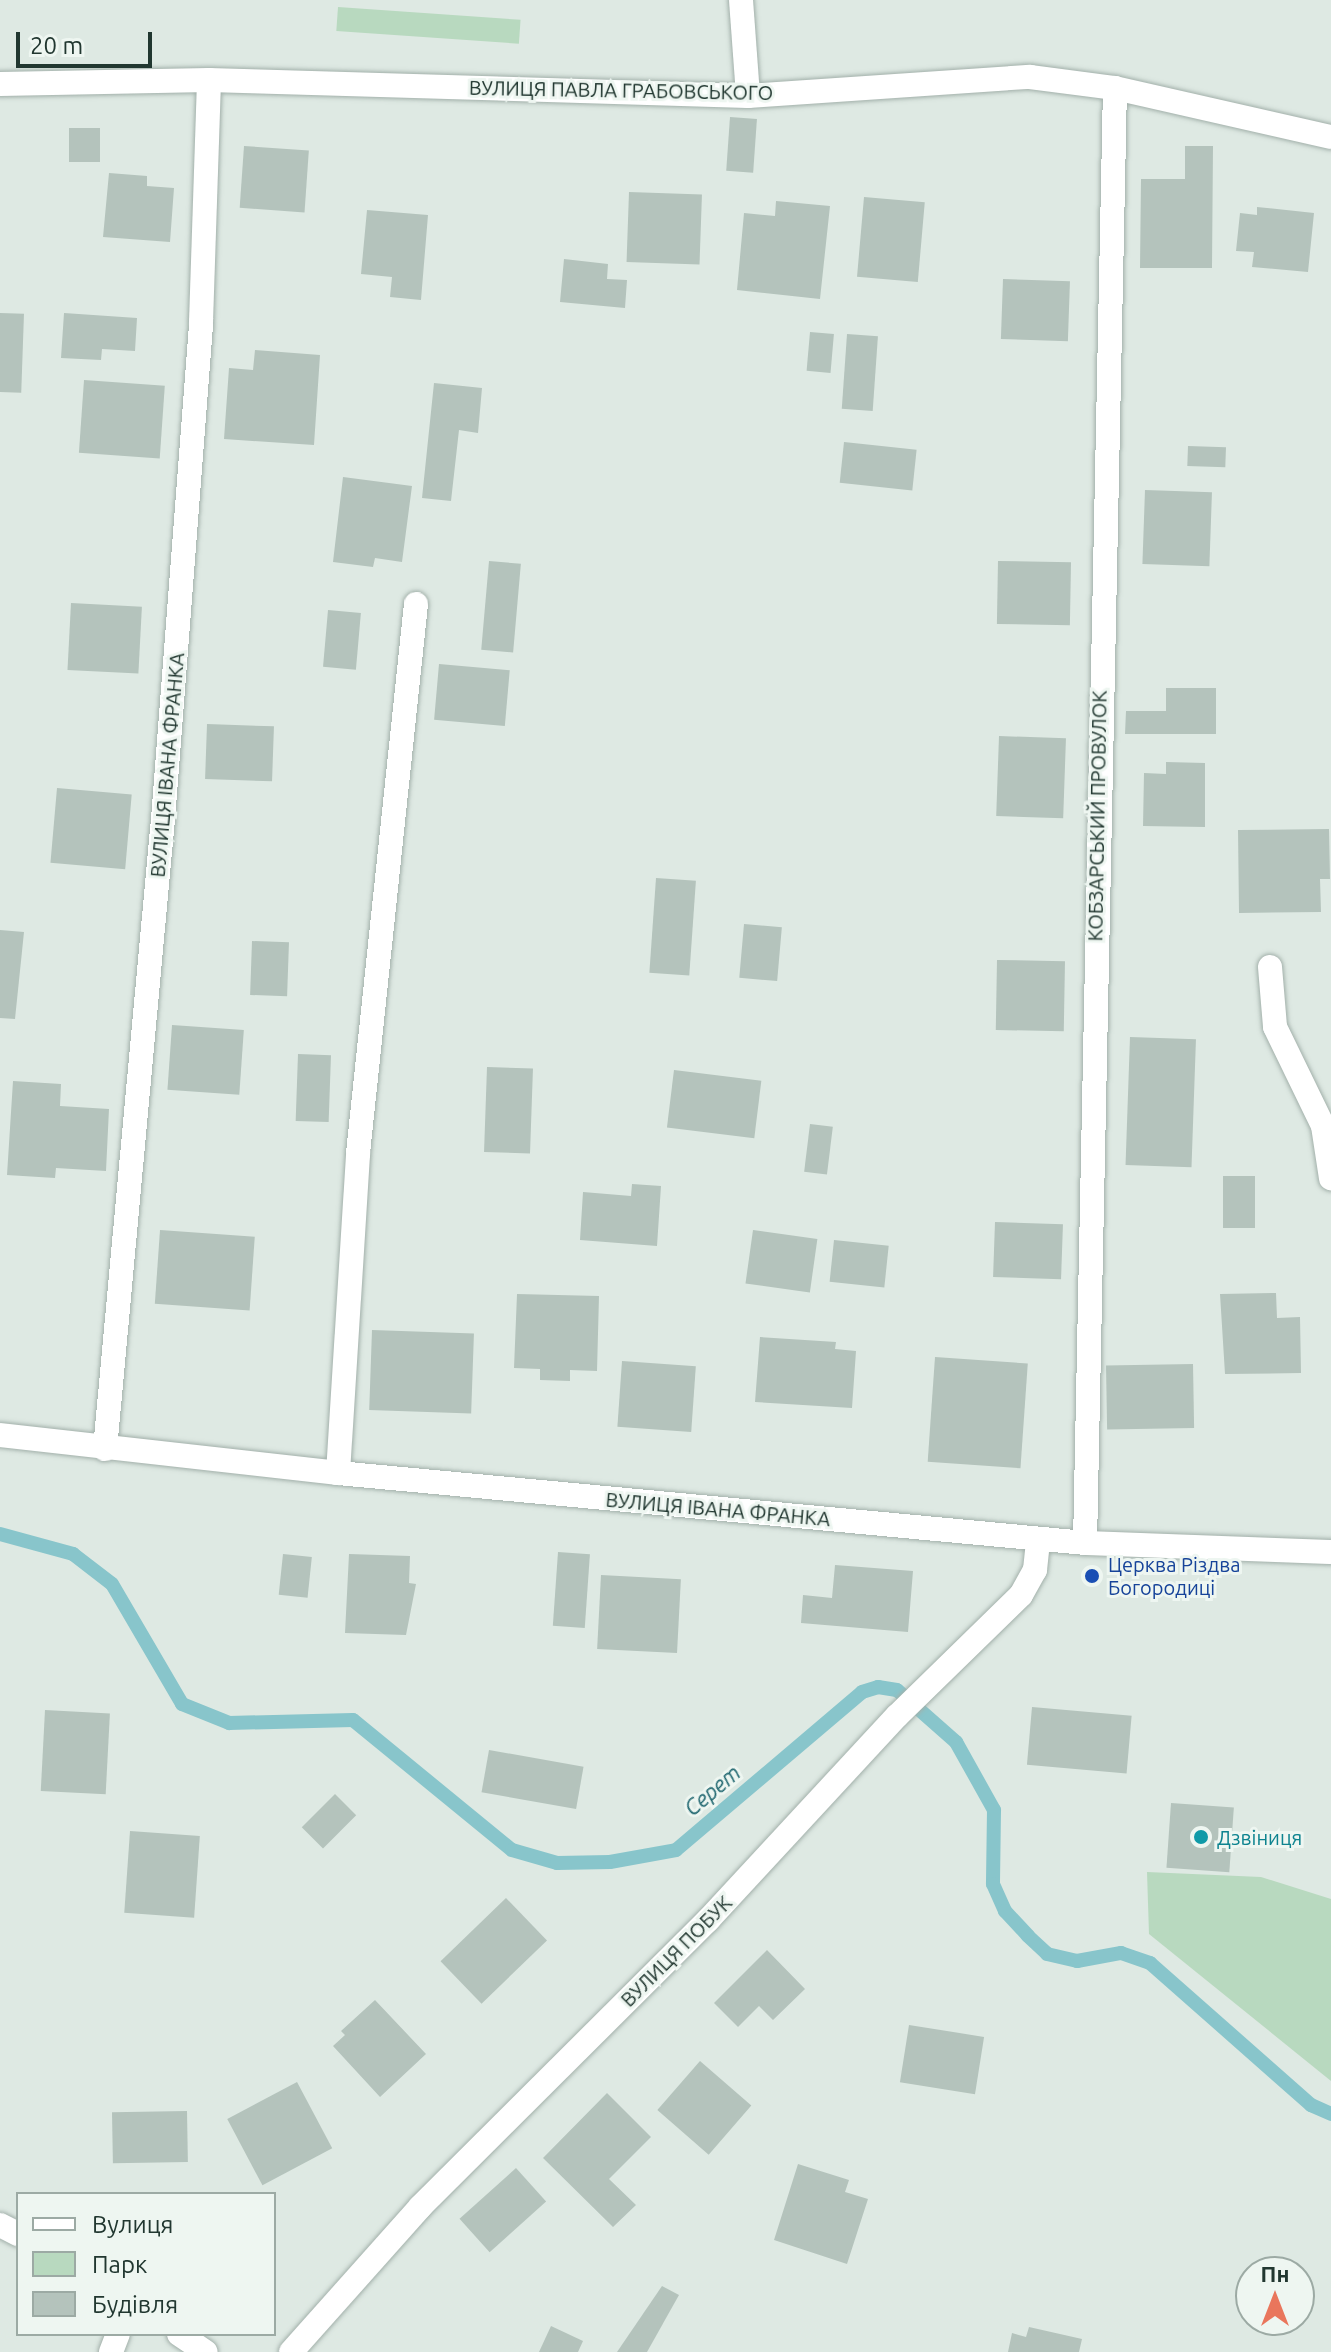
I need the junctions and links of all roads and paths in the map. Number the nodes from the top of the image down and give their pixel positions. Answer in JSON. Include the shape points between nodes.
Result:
{"nodes":[{"id":1,"x":741,"y":0,"type":"edge"},
{"id":2,"x":209,"y":80,"type":"junction"},
{"id":3,"x":0,"y":84,"type":"edge"},
{"id":4,"x":1115,"y":88,"type":"junction"},
{"id":5,"x":748,"y":96,"type":"junction"},
{"id":6,"x":1331,"y":137,"type":"edge"},
{"id":7,"x":416,"y":604,"type":"dead end"},
{"id":8,"x":1270,"y":967,"type":"dead end"},
{"id":9,"x":1331,"y":1178,"type":"edge"},
{"id":10,"x":0,"y":1435,"type":"edge"},
{"id":11,"x":105,"y":1449,"type":"junction"},
{"id":12,"x":338,"y":1473,"type":"junction"},
{"id":13,"x":1038,"y":1539,"type":"junction"},
{"id":14,"x":1085,"y":1543,"type":"junction"},
{"id":15,"x":1331,"y":1552,"type":"edge"},
{"id":16,"x":182,"y":2336,"type":"edge"},
{"id":17,"x":206,"y":2352,"type":"edge"},
{"id":18,"x":291,"y":2352,"type":"edge"}],
"edges":[{"from":1,"to":5,"type":"street"},
{"from":2,"to":3,"type":"street","name":"ВУЛИЦЯ ПАВЛА ГРАБОВСЬКОГО"},
{"from":2,"to":5,"type":"street","name":"ВУЛИЦЯ ПАВЛА ГРАБОВСЬКОГО"},
{"from":2,"to":11,"type":"street","name":"ВУЛИЦЯ ІВАНА ФРАНКА","via":[[201,322],[167,773]]},
{"from":4,"to":5,"type":"street","name":"ВУЛИЦЯ ПАВЛА ГРАБОВСЬКОГО","via":[[1030,77]]},
{"from":4,"to":6,"type":"street","name":"ВУЛИЦЯ ПАВЛА ГРАБОВСЬКОГО"},
{"from":4,"to":14,"type":"street","name":"КОБЗАРСЬКИЙ ПРОВУЛОК"},
{"from":7,"to":12,"type":"street","via":[[358,1153]]},
{"from":8,"to":9,"type":"street","via":[[1275,1027],[1323,1126]]},
{"from":10,"to":11,"type":"street","name":"ВУЛИЦЯ ІВАНА ФРАНКА"},
{"from":11,"to":12,"type":"street","name":"ВУЛИЦЯ ІВАНА ФРАНКА"},
{"from":12,"to":13,"type":"street","name":"ВУЛИЦЯ ІВАНА ФРАНКА"},
{"from":13,"to":14,"type":"street","name":"ВУЛИЦЯ ІВАНА ФРАНКА"},
{"from":13,"to":18,"type":"street","name":"ВУЛИЦЯ ПОБУК","via":[[1035,1570],[1021,1595],[897,1716],[708,1920],[420,2207]]},
{"from":14,"to":15,"type":"street","name":"ВУЛИЦЯ ІВАНА ФРАНКА"},
{"from":16,"to":17,"type":"street"}]}
